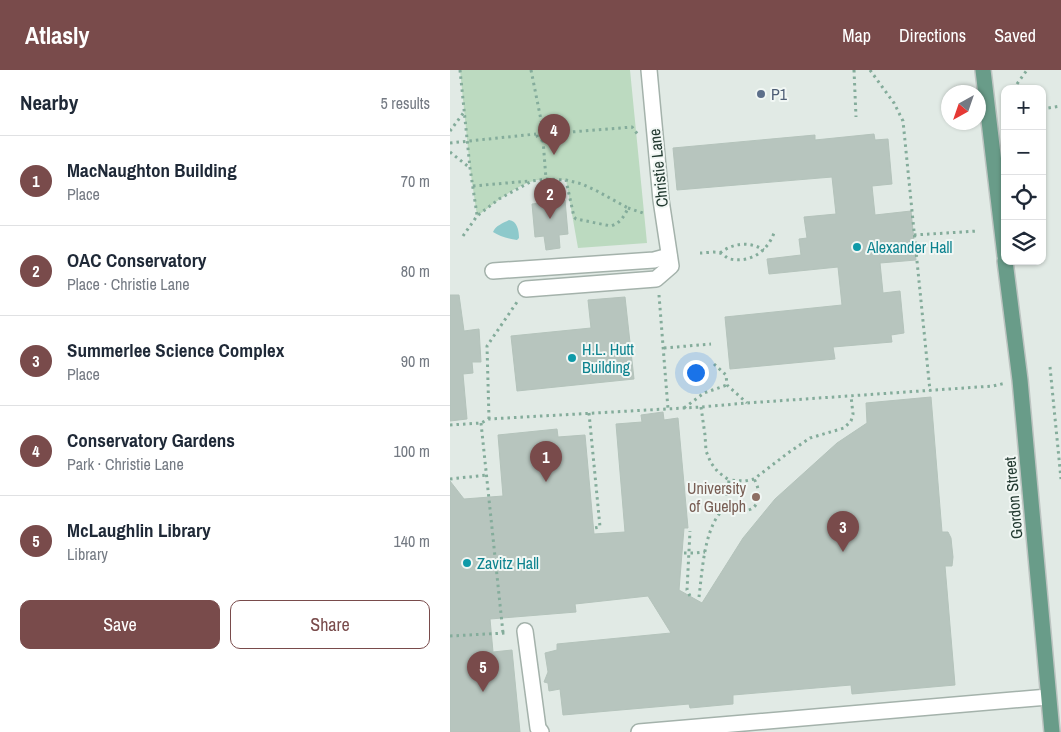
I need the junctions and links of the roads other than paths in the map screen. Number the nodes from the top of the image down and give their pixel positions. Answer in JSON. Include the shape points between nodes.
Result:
{"nodes":[{"id":1,"x":649,"y":70,"type":"edge"},
{"id":2,"x":983,"y":70,"type":"edge"},
{"id":3,"x":1001,"y":222,"type":"edge"},
{"id":4,"x":670,"y":261,"type":"junction"},
{"id":5,"x":1005,"y":265,"type":"edge"},
{"id":6,"x":493,"y":271,"type":"dead end"},
{"id":7,"x":526,"y":289,"type":"road end"},
{"id":8,"x":525,"y":631,"type":"road end"},
{"id":9,"x":1048,"y":696,"type":"junction"},
{"id":10,"x":734,"y":728,"type":"edge"},
{"id":11,"x":541,"y":732,"type":"edge"},
{"id":12,"x":639,"y":732,"type":"edge"},
{"id":13,"x":1052,"y":732,"type":"edge"}],
"edges":[{"from":1,"to":4,"type":"street","name":"Christie Lane"},
{"from":2,"to":3,"type":"main road"},
{"from":4,"to":6,"type":"street"},
{"from":4,"to":7,"type":"street","via":[[656,279]]},
{"from":5,"to":9,"type":"main road","name":"Gordon Street"},
{"from":8,"to":11,"type":"street"},
{"from":9,"to":10,"type":"street"},
{"from":9,"to":13,"type":"main road","name":"Gordon Street"},
{"from":10,"to":12,"type":"street"}]}
